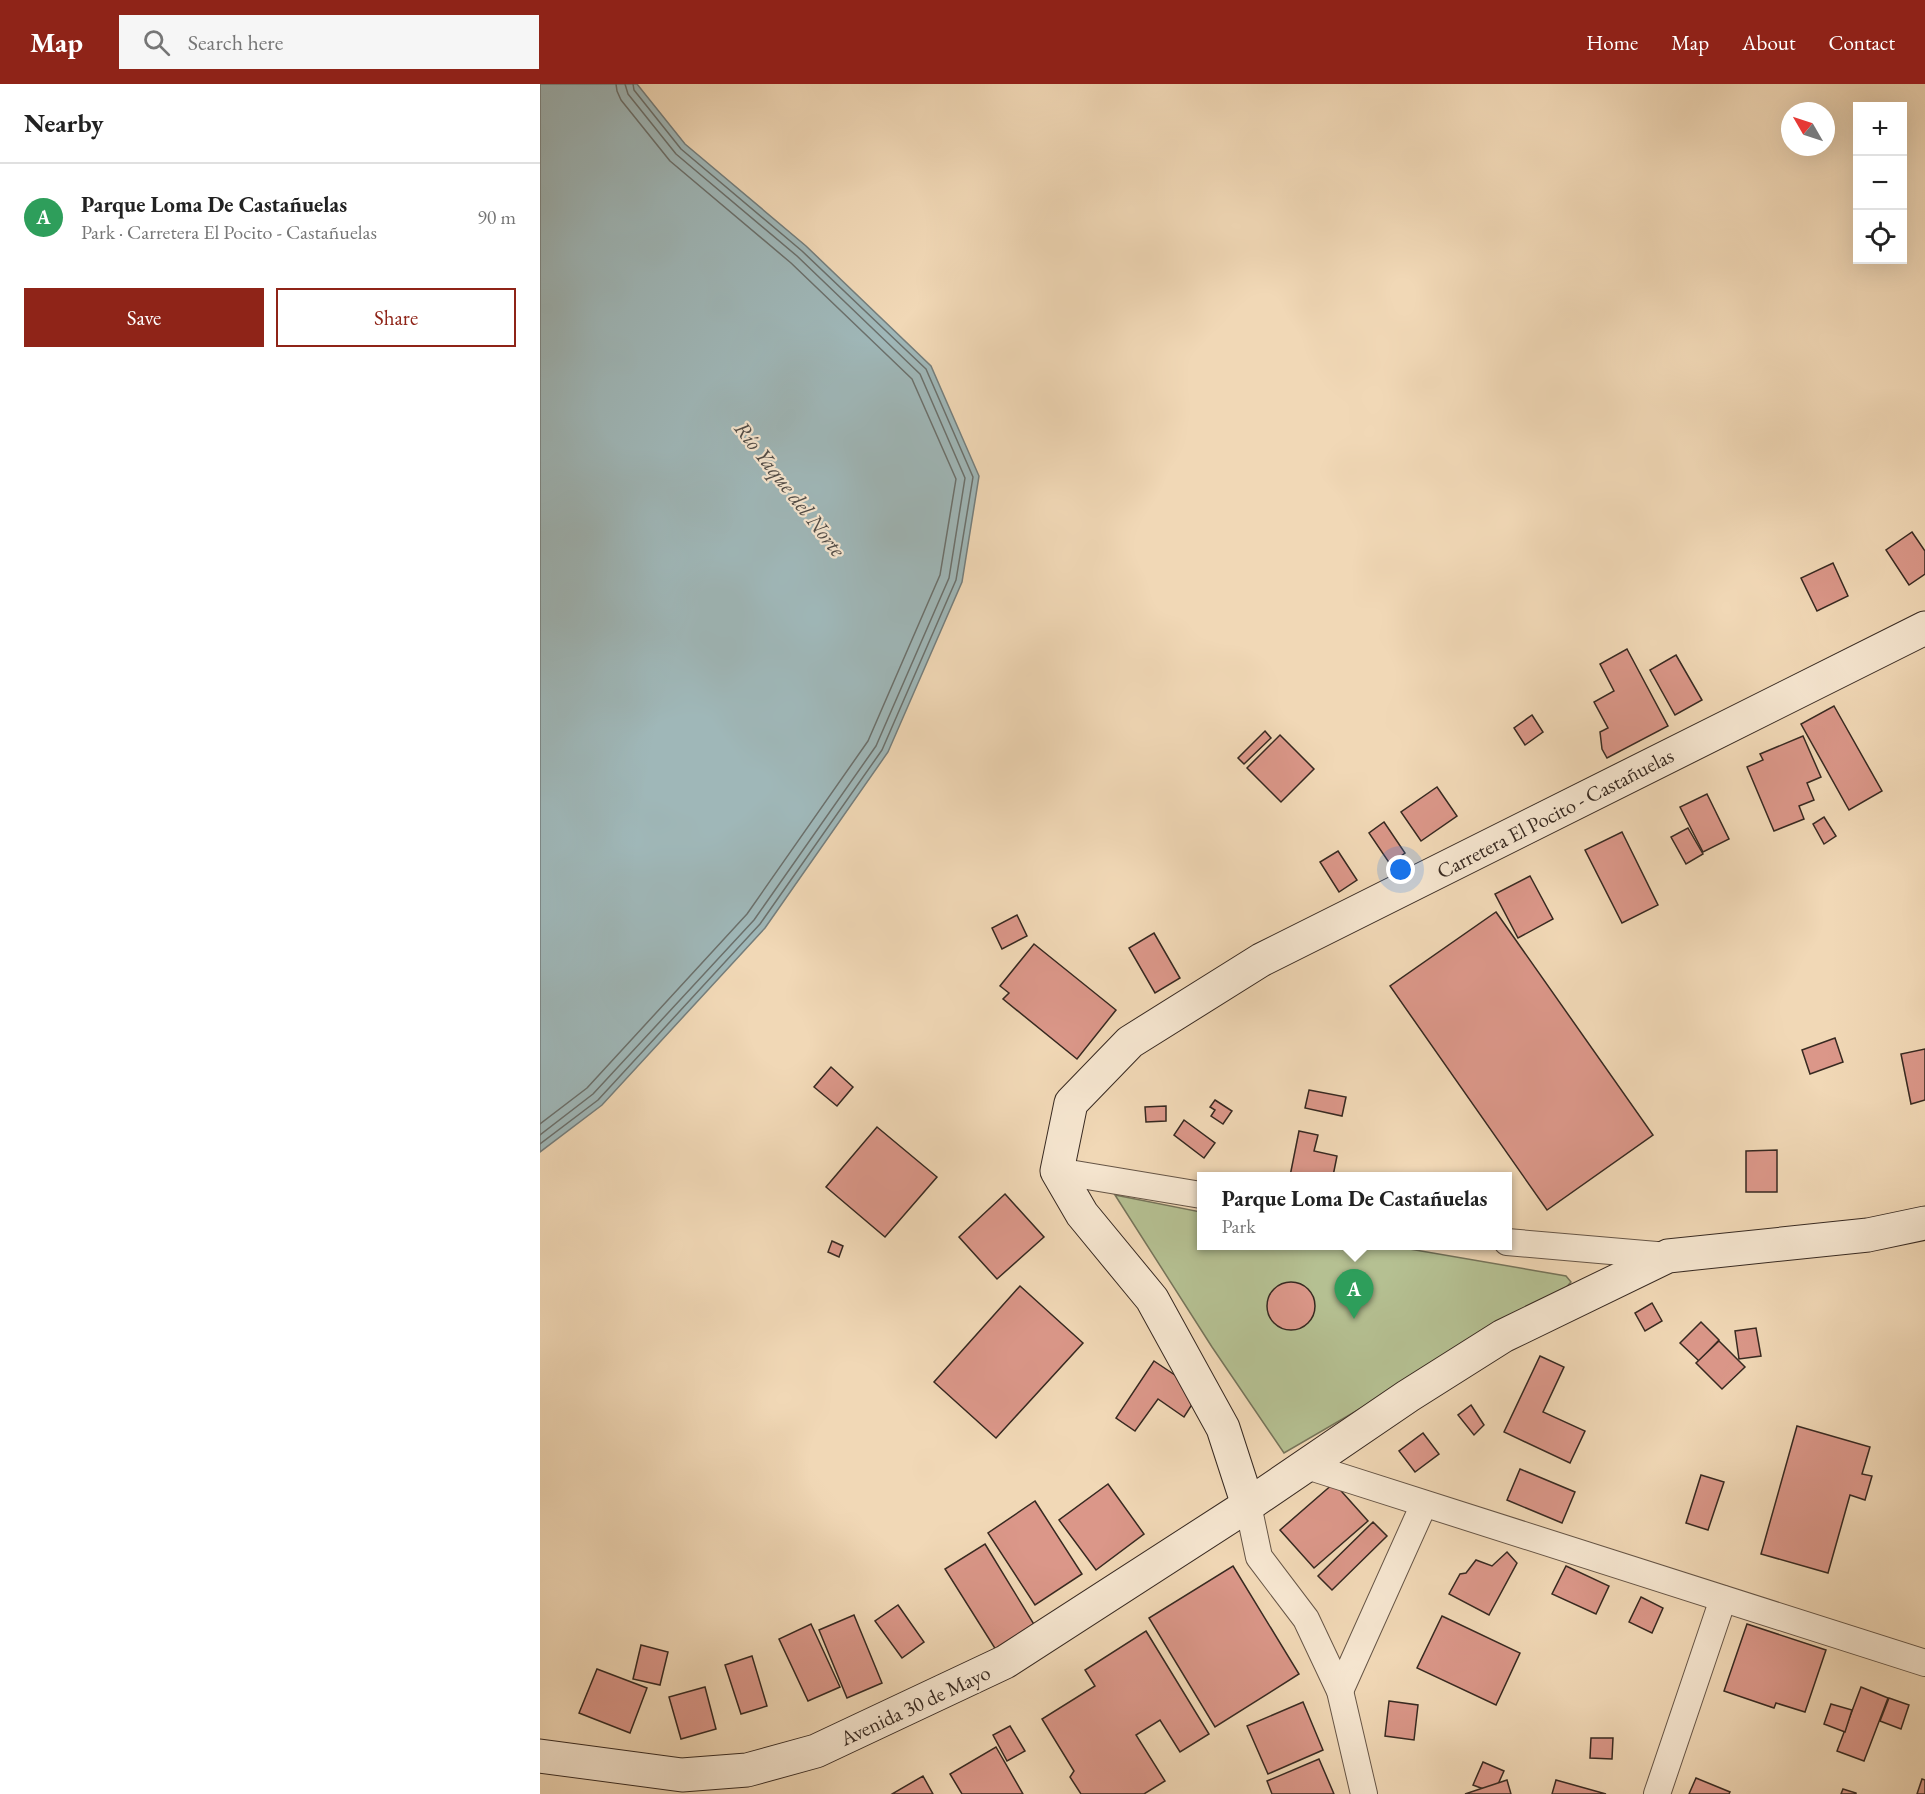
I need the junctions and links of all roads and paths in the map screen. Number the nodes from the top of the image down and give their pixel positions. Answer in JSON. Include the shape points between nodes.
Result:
{"nodes":[{"id":1,"x":1925,"y":628,"type":"edge"},
{"id":2,"x":1057,"y":1171,"type":"junction"},
{"id":3,"x":1197,"y":1194,"type":"edge"},
{"id":4,"x":1925,"y":1223,"type":"edge"},
{"id":5,"x":1512,"y":1242,"type":"edge"},
{"id":6,"x":1668,"y":1256,"type":"junction"},
{"id":7,"x":1307,"y":1466,"type":"junction"},
{"id":8,"x":1424,"y":1504,"type":"junction"},
{"id":9,"x":1248,"y":1505,"type":"junction"},
{"id":10,"x":1723,"y":1599,"type":"junction"},
{"id":11,"x":1925,"y":1663,"type":"edge"},
{"id":12,"x":1340,"y":1691,"type":"junction"},
{"id":13,"x":540,"y":1756,"type":"edge"},
{"id":14,"x":1364,"y":1794,"type":"edge"},
{"id":15,"x":1658,"y":1794,"type":"edge"}],
"edges":[{"from":1,"to":2,"type":"main road","name":"Carretera El Pocito - Castañuelas","via":[[1261,960],[1130,1042],[1071,1103]]},
{"from":2,"to":3,"type":"street"},
{"from":2,"to":9,"type":"main road","via":[[1082,1214],[1152,1299],[1223,1428]]},
{"from":4,"to":6,"type":"main road","name":"Avenida 30 de Mayo","via":[[1868,1235]]},
{"from":5,"to":6,"type":"street"},
{"from":6,"to":7,"type":"main road","name":"Avenida 30 de Mayo","via":[[1503,1336]]},
{"from":7,"to":8,"type":"street"},
{"from":7,"to":9,"type":"main road","name":"Avenida 30 de Mayo"},
{"from":8,"to":10,"type":"street"},
{"from":8,"to":12,"type":"street"},
{"from":9,"to":12,"type":"street","via":[[1259,1557],[1306,1619]]},
{"from":9,"to":13,"type":"main road","name":"Avenida 30 de Mayo","via":[[1005,1662],[816,1751],[747,1770],[682,1775]]},
{"from":10,"to":11,"type":"street"},
{"from":10,"to":15,"type":"street"},
{"from":12,"to":14,"type":"street"}]}
